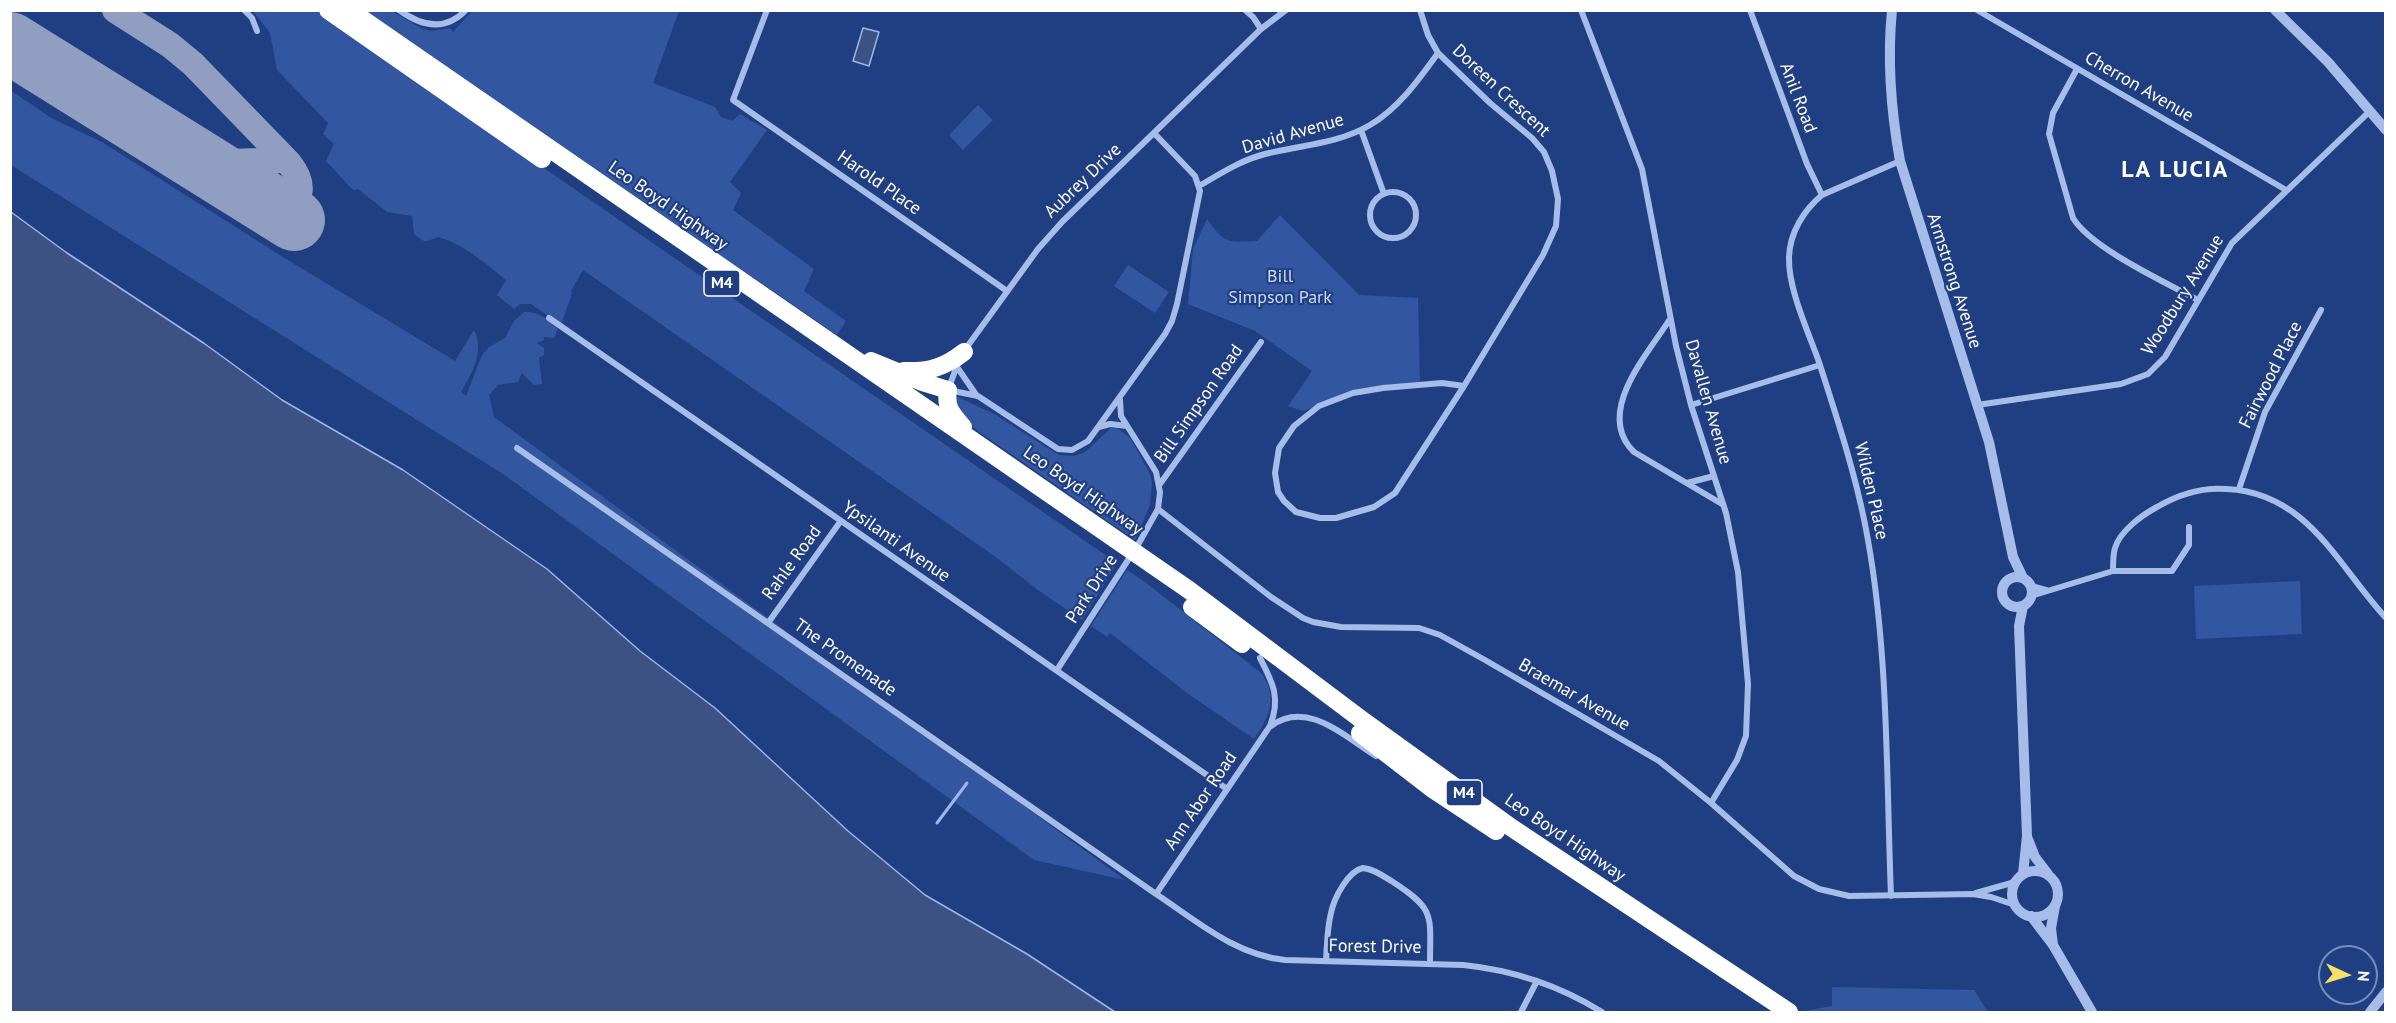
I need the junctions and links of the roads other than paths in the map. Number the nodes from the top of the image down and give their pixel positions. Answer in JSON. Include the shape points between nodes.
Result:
{"nodes":[{"id":1,"x":244,"y":10,"type":"edge"},
{"id":2,"x":328,"y":10,"type":"edge"},
{"id":3,"x":349,"y":10,"type":"edge"},
{"id":4,"x":399,"y":10,"type":"edge"},
{"id":5,"x":466,"y":10,"type":"edge"},
{"id":6,"x":767,"y":10,"type":"edge"},
{"id":7,"x":1245,"y":10,"type":"edge"},
{"id":8,"x":1286,"y":10,"type":"edge"},
{"id":9,"x":1420,"y":10,"type":"edge"},
{"id":10,"x":1581,"y":10,"type":"edge"},
{"id":11,"x":1750,"y":10,"type":"edge"},
{"id":12,"x":1893,"y":10,"type":"edge"},
{"id":13,"x":1977,"y":10,"type":"edge"},
{"id":14,"x":2275,"y":10,"type":"edge"},
{"id":15,"x":1261,"y":29,"type":"junction"},
{"id":16,"x":257,"y":31,"type":"dead end"},
{"id":17,"x":1438,"y":53,"type":"junction"},
{"id":18,"x":2077,"y":69,"type":"junction"},
{"id":19,"x":2370,"y":111,"type":"junction"},
{"id":20,"x":1360,"y":130,"type":"junction"},
{"id":21,"x":2385,"y":130,"type":"edge"},
{"id":22,"x":1154,"y":133,"type":"junction"},
{"id":23,"x":1900,"y":162,"type":"junction"},
{"id":24,"x":1199,"y":186,"type":"junction"},
{"id":25,"x":2286,"y":190,"type":"junction"},
{"id":26,"x":1384,"y":194,"type":"junction"},
{"id":27,"x":1822,"y":195,"type":"junction"},
{"id":28,"x":1008,"y":291,"type":"junction"},
{"id":29,"x":2198,"y":300,"type":"junction"},
{"id":30,"x":2321,"y":310,"type":"dead end"},
{"id":31,"x":549,"y":318,"type":"dead end"},
{"id":32,"x":1670,"y":319,"type":"junction"},
{"id":33,"x":813,"y":332,"type":"junction"},
{"id":34,"x":1262,"y":342,"type":"dead end"},
{"id":35,"x":960,"y":359,"type":"junction"},
{"id":36,"x":876,"y":364,"type":"junction"},
{"id":37,"x":1820,"y":365,"type":"junction"},
{"id":38,"x":1464,"y":386,"type":"junction"},
{"id":39,"x":948,"y":390,"type":"junction"},
{"id":40,"x":978,"y":396,"type":"junction"},
{"id":41,"x":1121,"y":397,"type":"junction"},
{"id":42,"x":1691,"y":405,"type":"junction"},
{"id":43,"x":1977,"y":405,"type":"junction"},
{"id":44,"x":1127,"y":426,"type":"junction"},
{"id":45,"x":1098,"y":428,"type":"junction"},
{"id":46,"x":975,"y":442,"type":"junction"},
{"id":47,"x":517,"y":448,"type":"dead end"},
{"id":48,"x":1714,"y":476,"type":"junction"},
{"id":49,"x":1687,"y":483,"type":"junction"},
{"id":50,"x":1160,"y":484,"type":"junction"},
{"id":51,"x":2239,"y":489,"type":"junction"},
{"id":52,"x":1722,"y":504,"type":"junction"},
{"id":53,"x":1158,"y":509,"type":"junction"},
{"id":54,"x":840,"y":522,"type":"junction"},
{"id":55,"x":2189,"y":527,"type":"dead end"},
{"id":56,"x":1120,"y":550,"type":"junction"},
{"id":57,"x":2013,"y":557,"type":"junction"},
{"id":58,"x":1143,"y":565,"type":"junction"},
{"id":59,"x":2113,"y":571,"type":"junction"},
{"id":60,"x":2007,"y":580,"type":"junction"},
{"id":61,"x":2028,"y":587,"type":"junction"},
{"id":62,"x":2010,"y":606,"type":"junction"},
{"id":63,"x":2023,"y":606,"type":"junction"},
{"id":64,"x":2385,"y":618,"type":"edge"},
{"id":65,"x":768,"y":623,"type":"junction"},
{"id":66,"x":2019,"y":626,"type":"junction"},
{"id":67,"x":1260,"y":658,"type":"junction"},
{"id":68,"x":1057,"y":670,"type":"junction"},
{"id":69,"x":1270,"y":726,"type":"junction"},
{"id":70,"x":1227,"y":789,"type":"junction"},
{"id":71,"x":1434,"y":790,"type":"junction"},
{"id":72,"x":1711,"y":803,"type":"junction"},
{"id":73,"x":2027,"y":836,"type":"junction"},
{"id":74,"x":2048,"y":874,"type":"junction"},
{"id":75,"x":2019,"y":878,"type":"junction"},
{"id":76,"x":1156,"y":894,"type":"junction"},
{"id":77,"x":1973,"y":894,"type":"junction"},
{"id":78,"x":1891,"y":896,"type":"junction"},
{"id":79,"x":2015,"y":905,"type":"junction"},
{"id":80,"x":2055,"y":906,"type":"junction"},
{"id":81,"x":2031,"y":916,"type":"junction"},
{"id":82,"x":2053,"y":945,"type":"junction"},
{"id":83,"x":1326,"y":961,"type":"junction"},
{"id":84,"x":1430,"y":964,"type":"junction"},
{"id":85,"x":1537,"y":981,"type":"junction"},
{"id":86,"x":2385,"y":992,"type":"edge"},
{"id":87,"x":1521,"y":1012,"type":"edge"},
{"id":88,"x":1602,"y":1012,"type":"edge"},
{"id":89,"x":1766,"y":1012,"type":"edge"},
{"id":90,"x":1789,"y":1012,"type":"edge"},
{"id":91,"x":2092,"y":1012,"type":"edge"},
{"id":92,"x":2370,"y":1012,"type":"edge"}],
"edges":[{"from":1,"to":16,"type":"street"},
{"from":2,"to":56,"type":"highway","name":"Leo Boyd Highway","number":"M4"},
{"from":3,"to":33,"type":"highway","name":"Leo Boyd Highway","number":"M4"},
{"from":4,"to":5,"type":"street","via":[[416,21],[436,26],[449,23]]},
{"from":6,"to":28,"type":"street","name":"Harold Place","via":[[733,100]]},
{"from":7,"to":15,"type":"street"},
{"from":8,"to":15,"type":"street","name":"Aubrey Drive"},
{"from":9,"to":17,"type":"street","name":"Doreen Crescent"},
{"from":10,"to":32,"type":"street","name":"Davallen Avenue","via":[[1642,169]]},
{"from":11,"to":27,"type":"street","name":"Anil Road"},
{"from":12,"to":23,"type":"street","name":"Armstrong Avenue","via":[[1890,78]]},
{"from":13,"to":18,"type":"street","name":"Cherron Avenue"},
{"from":14,"to":19,"type":"street","via":[[2313,46]]},
{"from":15,"to":22,"type":"street","name":"Aubrey Drive"},
{"from":17,"to":20,"type":"street","name":"David Avenue","via":[[1398,103]]},
{"from":17,"to":38,"type":"street","name":"Doreen Crescent","via":[[1533,138],[1548,161],[1558,199],[1556,226],[1542,255]]},
{"from":18,"to":25,"type":"street","name":"Cherron Avenue"},
{"from":18,"to":29,"type":"street","via":[[2053,113],[2049,134],[2073,218],[2098,244]]},
{"from":19,"to":21,"type":"street"},
{"from":19,"to":25,"type":"street","name":"Woodbury Avenue"},
{"from":20,"to":24,"type":"street","name":"David Avenue","via":[[1331,141],[1259,156]]},
{"from":20,"to":26,"type":"street"},
{"from":22,"to":24,"type":"street","via":[[1195,176]]},
{"from":22,"to":28,"type":"street","name":"Aubrey Drive","via":[[1050,234]]},
{"from":23,"to":27,"type":"street","name":"Wilden Place"},
{"from":23,"to":43,"type":"street","name":"Armstrong Avenue"},
{"from":24,"to":41,"type":"street","via":[[1172,321]]},
{"from":25,"to":29,"type":"street","name":"Woodbury Avenue","via":[[2232,243]]},
{"from":26,"to":26,"type":"street","via":[[1402,194],[1414,207],[1413,224],[1401,236],[1383,236],[1371,223],[1372,206]]},
{"from":27,"to":37,"type":"street","name":"Wilden Place","via":[[1800,220],[1789,258],[1795,291]]},
{"from":28,"to":35,"type":"street","name":"Aubrey Drive"},
{"from":29,"to":43,"type":"street","name":"Woodbury Avenue","via":[[2165,357],[2148,374],[2121,384]]},
{"from":30,"to":51,"type":"street","name":"Fairwood Place","via":[[2265,412]]},
{"from":31,"to":54,"type":"street","name":"Ypsilanti Avenue"},
{"from":32,"to":42,"type":"street","name":"Davallen Avenue"},
{"from":32,"to":49,"type":"street","via":[[1628,386],[1619,407],[1618,425],[1623,440],[1634,452]]},
{"from":33,"to":36,"type":"highway"},
{"from":33,"to":46,"type":"highway","name":"Leo Boyd Highway","number":"M4"},
{"from":34,"to":50,"type":"street","name":"Bill Simpson Road"},
{"from":35,"to":36,"type":"highway","via":[[927,371],[902,371]]},
{"from":35,"to":39,"type":"street","name":"Aubrey Drive"},
{"from":35,"to":40,"type":"street"},
{"from":36,"to":39,"type":"highway"},
{"from":37,"to":42,"type":"street"},
{"from":37,"to":78,"type":"street","name":"Wilden Place","via":[[1854,479],[1875,586],[1881,633]]},
{"from":38,"to":38,"type":"street","name":"Doreen Crescent","via":[[1401,486],[1382,504],[1336,518],[1320,518],[1296,512],[1278,492],[1275,473],[1279,448],[1294,426],[1319,406],[1353,393],[1383,388],[1442,383]]},
{"from":39,"to":40,"type":"street"},
{"from":39,"to":46,"type":"highway","via":[[949,411]]},
{"from":40,"to":45,"type":"street","via":[[1058,449],[1078,448]]},
{"from":41,"to":44,"type":"street","via":[[1119,412]]},
{"from":41,"to":45,"type":"street"},
{"from":42,"to":48,"type":"street","name":"Davallen Avenue"},
{"from":43,"to":57,"type":"street","name":"Armstrong Avenue","via":[[1995,465]]},
{"from":44,"to":45,"type":"street","via":[[1110,424]]},
{"from":44,"to":50,"type":"street"},
{"from":46,"to":56,"type":"highway","name":"Leo Boyd Highway","number":"M4"},
{"from":47,"to":65,"type":"street","name":"The Promenade"},
{"from":48,"to":49,"type":"street"},
{"from":48,"to":52,"type":"street","name":"Davallen Avenue"},
{"from":49,"to":52,"type":"street"},
{"from":50,"to":53,"type":"street","name":"Park Drive"},
{"from":51,"to":59,"type":"street","via":[[2191,491],[2154,508],[2119,540]]},
{"from":51,"to":64,"type":"street","via":[[2279,502],[2301,516]]},
{"from":52,"to":72,"type":"street","name":"Davallen Avenue","via":[[1731,534],[1743,614],[1748,722],[1742,749]]},
{"from":53,"to":68,"type":"street","name":"Park Drive"},
{"from":53,"to":72,"type":"street","name":"Braemar Avenue","via":[[1303,618],[1327,625],[1406,626],[1440,635],[1659,761]]},
{"from":54,"to":65,"type":"street","name":"Rahle Road"},
{"from":54,"to":68,"type":"street","name":"Ypsilanti Avenue"},
{"from":55,"to":59,"type":"street","via":[[2189,545],[2172,570]]},
{"from":56,"to":58,"type":"highway","name":"Leo Boyd Highway","number":"M4"},
{"from":57,"to":60,"type":"street","name":"Armstrong Avenue"},
{"from":57,"to":61,"type":"street","name":"Armstrong Avenue"},
{"from":58,"to":67,"type":"highway","name":"Leo Boyd Highway","number":"M4"},
{"from":58,"to":90,"type":"highway","name":"Leo Boyd Highway","number":"M4","via":[[1223,614],[1512,828]]},
{"from":59,"to":61,"type":"street","via":[[2047,590]]},
{"from":60,"to":61,"type":"street","via":[[2015,577]]},
{"from":60,"to":62,"type":"street","via":[[2001,593]]},
{"from":61,"to":63,"type":"street"},
{"from":62,"to":63,"type":"street"},
{"from":62,"to":66,"type":"street"},
{"from":63,"to":66,"type":"street"},
{"from":65,"to":76,"type":"street","name":"The Promenade"},
{"from":66,"to":73,"type":"street"},
{"from":67,"to":69,"type":"street","name":"Ann Abor Road","via":[[1276,697]]},
{"from":67,"to":71,"type":"highway","name":"Leo Boyd Highway","number":"M4"},
{"from":68,"to":70,"type":"street","name":"Ypsilanti Avenue"},
{"from":69,"to":70,"type":"street","name":"Ann Abor Road"},
{"from":69,"to":71,"type":"street","via":[[1292,716],[1320,721]]},
{"from":70,"to":76,"type":"street","name":"Ann Abor Road"},
{"from":71,"to":89,"type":"highway","name":"Leo Boyd Highway","number":"M4"},
{"from":72,"to":78,"type":"street","name":"Braemar Avenue","via":[[1794,876],[1840,895]]},
{"from":73,"to":74,"type":"street","via":[[2035,857]]},
{"from":73,"to":75,"type":"street"},
{"from":74,"to":75,"type":"street","via":[[2031,871]]},
{"from":74,"to":80,"type":"street","via":[[2058,893]]},
{"from":75,"to":77,"type":"street","name":"Braemar Avenue"},
{"from":75,"to":79,"type":"street","via":[[2012,896]]},
{"from":76,"to":83,"type":"street","name":"Forest Drive","via":[[1245,951],[1274,959]]},
{"from":77,"to":78,"type":"street","name":"Braemar Avenue"},
{"from":77,"to":79,"type":"street","name":"Braemar Avenue"},
{"from":79,"to":81,"type":"street"},
{"from":80,"to":81,"type":"street","via":[[2044,915]]},
{"from":80,"to":82,"type":"street"},
{"from":81,"to":82,"type":"street"},
{"from":82,"to":91,"type":"street"},
{"from":83,"to":84,"type":"street","name":"Forest Drive"},
{"from":83,"to":84,"type":"street","via":[[1330,914],[1354,872],[1363,868],[1379,873],[1424,905],[1430,924]]},
{"from":84,"to":85,"type":"street","name":"Forest Drive","via":[[1490,968]]},
{"from":85,"to":87,"type":"street"},
{"from":85,"to":88,"type":"street","name":"Forest Drive","via":[[1566,991]]},
{"from":86,"to":92,"type":"street"}]}
